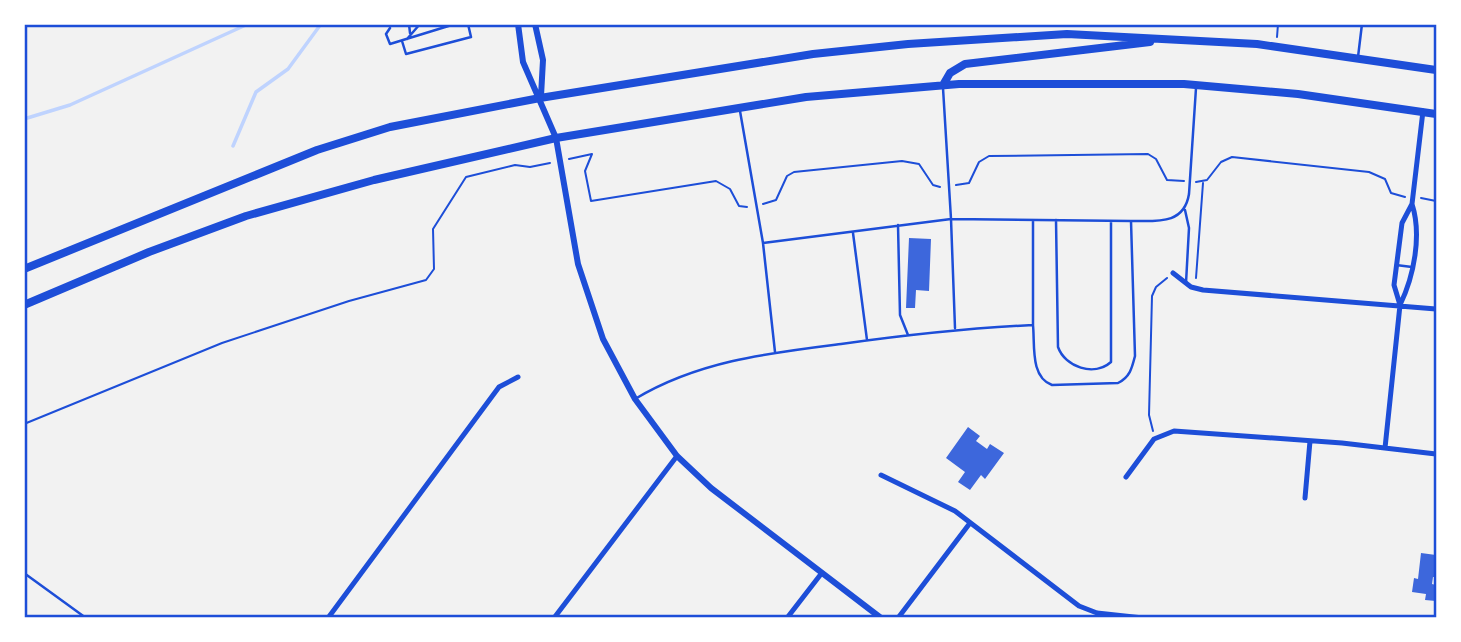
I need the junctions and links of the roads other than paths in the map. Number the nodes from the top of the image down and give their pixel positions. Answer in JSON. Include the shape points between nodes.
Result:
{"nodes":[{"id":1,"x":409,"y":24,"type":"edge"},
{"id":2,"x":420,"y":24,"type":"edge"},
{"id":3,"x":455,"y":24,"type":"edge"},
{"id":4,"x":468,"y":24,"type":"edge"},
{"id":5,"x":518,"y":24,"type":"edge"},
{"id":6,"x":535,"y":24,"type":"edge"},
{"id":7,"x":1067,"y":24,"type":"edge"},
{"id":8,"x":1362,"y":24,"type":"edge"},
{"id":9,"x":390,"y":29,"type":"dead end"},
{"id":10,"x":410,"y":33,"type":"junction"},
{"id":11,"x":1068,"y":34,"type":"junction"},
{"id":12,"x":407,"y":39,"type":"junction"},
{"id":13,"x":1173,"y":39,"type":"junction"},
{"id":14,"x":402,"y":41,"type":"junction"},
{"id":15,"x":1358,"y":57,"type":"junction"},
{"id":16,"x":1437,"y":70,"type":"edge"},
{"id":17,"x":943,"y":85,"type":"junction"},
{"id":18,"x":1196,"y":85,"type":"junction"},
{"id":19,"x":541,"y":98,"type":"junction"},
{"id":20,"x":740,"y":107,"type":"junction"},
{"id":21,"x":1423,"y":111,"type":"junction"},
{"id":22,"x":1437,"y":114,"type":"edge"},
{"id":23,"x":556,"y":138,"type":"junction"},
{"id":24,"x":1412,"y":205,"type":"junction"},
{"id":25,"x":1185,"y":210,"type":"junction"},
{"id":26,"x":950,"y":219,"type":"junction"},
{"id":27,"x":1033,"y":220,"type":"junction"},
{"id":28,"x":1056,"y":220,"type":"junction"},
{"id":29,"x":1111,"y":221,"type":"junction"},
{"id":30,"x":1131,"y":222,"type":"junction"},
{"id":31,"x":898,"y":225,"type":"junction"},
{"id":32,"x":852,"y":231,"type":"junction"},
{"id":33,"x":763,"y":243,"type":"junction"},
{"id":34,"x":1396,"y":265,"type":"junction"},
{"id":35,"x":1412,"y":267,"type":"junction"},
{"id":36,"x":24,"y":269,"type":"edge"},
{"id":37,"x":1173,"y":273,"type":"road end"},
{"id":38,"x":1186,"y":284,"type":"junction"},
{"id":39,"x":1400,"y":304,"type":"junction"},
{"id":40,"x":24,"y":305,"type":"edge"},
{"id":41,"x":1437,"y":309,"type":"edge"},
{"id":42,"x":1033,"y":325,"type":"junction"},
{"id":43,"x":955,"y":329,"type":"junction"},
{"id":44,"x":908,"y":335,"type":"junction"},
{"id":45,"x":867,"y":340,"type":"junction"},
{"id":46,"x":775,"y":352,"type":"junction"},
{"id":47,"x":519,"y":377,"type":"dead end"},
{"id":48,"x":635,"y":400,"type":"junction"},
{"id":49,"x":1310,"y":440,"type":"junction"},
{"id":50,"x":1385,"y":448,"type":"junction"},
{"id":51,"x":1437,"y":454,"type":"edge"},
{"id":52,"x":677,"y":456,"type":"junction"},
{"id":53,"x":881,"y":475,"type":"dead end"},
{"id":54,"x":1126,"y":477,"type":"dead end"},
{"id":55,"x":1305,"y":498,"type":"dead end"},
{"id":56,"x":970,"y":523,"type":"junction"},
{"id":57,"x":24,"y":573,"type":"edge"},
{"id":58,"x":821,"y":573,"type":"junction"},
{"id":59,"x":86,"y":618,"type":"edge"},
{"id":60,"x":328,"y":618,"type":"edge"},
{"id":61,"x":554,"y":618,"type":"edge"},
{"id":62,"x":787,"y":618,"type":"edge"},
{"id":63,"x":880,"y":618,"type":"edge"},
{"id":64,"x":898,"y":618,"type":"edge"},
{"id":65,"x":1143,"y":618,"type":"edge"}],
"edges":[{"from":1,"to":10,"type":"lane"},
{"from":2,"to":10,"type":"lane"},
{"from":3,"to":12,"type":"lane"},
{"from":4,"to":14,"type":"lane","via":[[471,37],[406,54]]},
{"from":5,"to":19,"type":"street","via":[[523,62]]},
{"from":6,"to":19,"type":"street","via":[[543,60]]},
{"from":7,"to":11,"type":"street"},
{"from":8,"to":15,"type":"lane"},
{"from":9,"to":14,"type":"lane","via":[[386,34],[390,44]]},
{"from":10,"to":12,"type":"lane"},
{"from":11,"to":13,"type":"main road"},
{"from":11,"to":19,"type":"main road","via":[[813,54]]},
{"from":12,"to":14,"type":"lane"},
{"from":13,"to":15,"type":"main road"},
{"from":13,"to":17,"type":"main road","via":[[972,62],[950,72]]},
{"from":15,"to":16,"type":"main road"},
{"from":17,"to":18,"type":"main road"},
{"from":17,"to":20,"type":"main road"},
{"from":17,"to":26,"type":"lane"},
{"from":18,"to":21,"type":"main road"},
{"from":18,"to":25,"type":"lane"},
{"from":19,"to":23,"type":"street"},
{"from":19,"to":36,"type":"main road","via":[[390,127],[317,150]]},
{"from":20,"to":23,"type":"main road"},
{"from":20,"to":33,"type":"lane"},
{"from":21,"to":22,"type":"main road"},
{"from":21,"to":24,"type":"street"},
{"from":23,"to":40,"type":"main road","via":[[373,180],[246,216]]},
{"from":23,"to":48,"type":"street","via":[[580,271],[603,339]]},
{"from":24,"to":34,"type":"street","via":[[1402,223]]},
{"from":24,"to":35,"type":"street","via":[[1418,223]]},
{"from":25,"to":30,"type":"lane","via":[[1175,218]]},
{"from":25,"to":38,"type":"lane","via":[[1189,228]]},
{"from":26,"to":27,"type":"lane"},
{"from":26,"to":31,"type":"lane"},
{"from":26,"to":43,"type":"lane"},
{"from":27,"to":28,"type":"lane"},
{"from":27,"to":42,"type":"lane"},
{"from":28,"to":29,"type":"lane"},
{"from":28,"to":29,"type":"lane","via":[[1058,347],[1076,366],[1099,369],[1111,362]]},
{"from":29,"to":30,"type":"lane"},
{"from":30,"to":42,"type":"lane","via":[[1135,356],[1129,376],[1118,383],[1045,383],[1037,372]]},
{"from":31,"to":32,"type":"lane"},
{"from":31,"to":44,"type":"lane","via":[[900,315]]},
{"from":32,"to":33,"type":"lane"},
{"from":32,"to":45,"type":"lane"},
{"from":33,"to":46,"type":"lane"},
{"from":34,"to":35,"type":"lane"},
{"from":34,"to":39,"type":"street","via":[[1394,285]]},
{"from":35,"to":39,"type":"street"},
{"from":37,"to":38,"type":"street"},
{"from":38,"to":39,"type":"street"},
{"from":39,"to":41,"type":"street"},
{"from":39,"to":50,"type":"street"},
{"from":42,"to":43,"type":"lane"},
{"from":43,"to":44,"type":"lane"},
{"from":44,"to":45,"type":"lane"},
{"from":45,"to":46,"type":"lane"},
{"from":46,"to":48,"type":"lane","via":[[681,374]]},
{"from":47,"to":60,"type":"street","via":[[499,387]]},
{"from":48,"to":52,"type":"street"},
{"from":49,"to":50,"type":"street"},
{"from":49,"to":54,"type":"street","via":[[1174,431],[1154,439]]},
{"from":49,"to":55,"type":"street"},
{"from":50,"to":51,"type":"street"},
{"from":52,"to":58,"type":"street"},
{"from":52,"to":61,"type":"street"},
{"from":53,"to":56,"type":"street","via":[[938,500]]},
{"from":56,"to":64,"type":"street"},
{"from":56,"to":65,"type":"street","via":[[1079,606],[1097,613]]},
{"from":57,"to":59,"type":"lane"},
{"from":58,"to":62,"type":"street"},
{"from":58,"to":63,"type":"street"}]}
